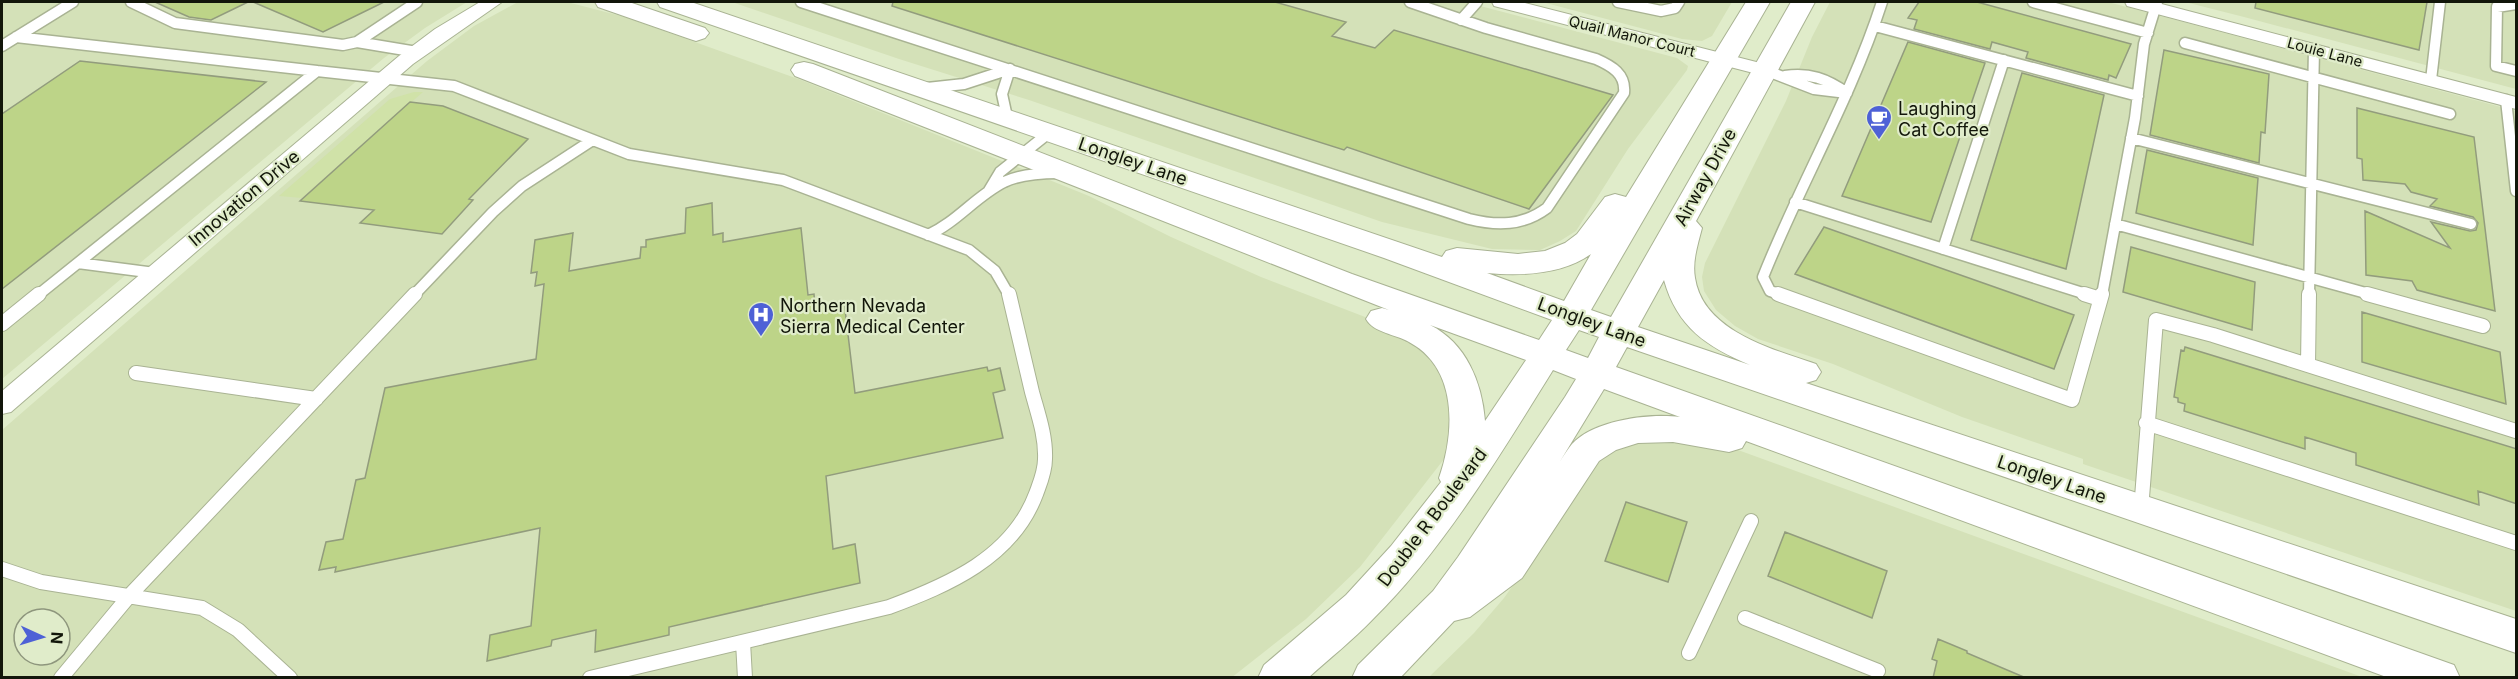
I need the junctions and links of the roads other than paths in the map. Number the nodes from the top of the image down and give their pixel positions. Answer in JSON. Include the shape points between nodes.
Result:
{"nodes":[{"id":1,"x":73,"y":2,"type":"edge"},
{"id":2,"x":131,"y":2,"type":"edge"},
{"id":3,"x":417,"y":2,"type":"edge"},
{"id":4,"x":493,"y":2,"type":"edge"},
{"id":5,"x":607,"y":2,"type":"edge"},
{"id":6,"x":669,"y":2,"type":"edge"},
{"id":7,"x":801,"y":2,"type":"edge"},
{"id":8,"x":1410,"y":2,"type":"edge"},
{"id":9,"x":1477,"y":2,"type":"edge"},
{"id":10,"x":1501,"y":2,"type":"edge"},
{"id":11,"x":1618,"y":2,"type":"edge"},
{"id":12,"x":1679,"y":2,"type":"edge"},
{"id":13,"x":1758,"y":2,"type":"edge"},
{"id":14,"x":1803,"y":2,"type":"edge"},
{"id":15,"x":1882,"y":2,"type":"edge"},
{"id":16,"x":2033,"y":2,"type":"edge"},
{"id":17,"x":2134,"y":2,"type":"edge"},
{"id":18,"x":2440,"y":2,"type":"edge"},
{"id":19,"x":2155,"y":4,"type":"edge"},
{"id":20,"x":2517,"y":4,"type":"edge"},
{"id":21,"x":1461,"y":20,"type":"junction"},
{"id":22,"x":1875,"y":26,"type":"junction"},
{"id":23,"x":2148,"y":33,"type":"junction"},
{"id":24,"x":16,"y":37,"type":"junction"},
{"id":25,"x":357,"y":42,"type":"junction"},
{"id":26,"x":2185,"y":43,"type":"dead end"},
{"id":27,"x":2,"y":46,"type":"edge"},
{"id":28,"x":2314,"y":49,"type":"junction"},
{"id":29,"x":417,"y":52,"type":"junction"},
{"id":30,"x":1723,"y":59,"type":"junction"},
{"id":31,"x":2004,"y":60,"type":"junction"},
{"id":32,"x":1010,"y":69,"type":"junction"},
{"id":33,"x":317,"y":71,"type":"junction"},
{"id":34,"x":2517,"y":71,"type":"edge"},
{"id":35,"x":1775,"y":73,"type":"junction"},
{"id":36,"x":2314,"y":78,"type":"junction"},
{"id":37,"x":383,"y":79,"type":"junction"},
{"id":38,"x":2431,"y":80,"type":"junction"},
{"id":39,"x":920,"y":88,"type":"junction"},
{"id":40,"x":1847,"y":93,"type":"junction"},
{"id":41,"x":2138,"y":96,"type":"junction"},
{"id":42,"x":2511,"y":102,"type":"edge"},
{"id":43,"x":1696,"y":105,"type":"junction"},
{"id":44,"x":2450,"y":114,"type":"dead end"},
{"id":45,"x":1007,"y":117,"type":"junction"},
{"id":46,"x":1050,"y":132,"type":"junction"},
{"id":47,"x":2132,"y":138,"type":"junction"},
{"id":48,"x":591,"y":141,"type":"junction"},
{"id":49,"x":1020,"y":157,"type":"junction"},
{"id":50,"x":1060,"y":173,"type":"junction"},
{"id":51,"x":2312,"y":184,"type":"junction"},
{"id":52,"x":1698,"y":191,"type":"junction"},
{"id":53,"x":2517,"y":191,"type":"edge"},
{"id":54,"x":987,"y":193,"type":"junction"},
{"id":55,"x":1795,"y":202,"type":"junction"},
{"id":56,"x":1177,"y":219,"type":"junction"},
{"id":57,"x":2115,"y":224,"type":"junction"},
{"id":58,"x":2471,"y":224,"type":"dead end"},
{"id":59,"x":1322,"y":226,"type":"junction"},
{"id":60,"x":928,"y":235,"type":"junction"},
{"id":61,"x":1943,"y":249,"type":"junction"},
{"id":62,"x":78,"y":263,"type":"junction"},
{"id":63,"x":155,"y":273,"type":"junction"},
{"id":64,"x":2310,"y":278,"type":"junction"},
{"id":65,"x":2100,"y":298,"type":"junction"},
{"id":66,"x":2,"y":324,"type":"edge"},
{"id":67,"x":2483,"y":326,"type":"dead end"},
{"id":68,"x":1560,"y":335,"type":"junction"},
{"id":69,"x":1609,"y":353,"type":"junction"},
{"id":70,"x":2308,"y":365,"type":"junction"},
{"id":71,"x":136,"y":373,"type":"dead end"},
{"id":72,"x":316,"y":399,"type":"junction"},
{"id":73,"x":2,"y":405,"type":"edge"},
{"id":74,"x":2146,"y":423,"type":"junction"},
{"id":75,"x":2517,"y":431,"type":"edge"},
{"id":76,"x":1872,"y":473,"type":"junction"},
{"id":77,"x":1446,"y":503,"type":"junction"},
{"id":78,"x":2133,"y":507,"type":"junction"},
{"id":79,"x":1750,"y":521,"type":"dead end"},
{"id":80,"x":2517,"y":543,"type":"edge"},
{"id":81,"x":2,"y":569,"type":"edge"},
{"id":82,"x":130,"y":596,"type":"junction"},
{"id":83,"x":1745,"y":618,"type":"dead end"},
{"id":84,"x":1420,"y":630,"type":"junction"},
{"id":85,"x":2517,"y":636,"type":"edge"},
{"id":86,"x":743,"y":642,"type":"junction"},
{"id":87,"x":1689,"y":653,"type":"dead end"},
{"id":88,"x":1878,"y":671,"type":"dead end"},
{"id":89,"x":1376,"y":677,"type":"edge"},
{"id":90,"x":61,"y":678,"type":"edge"},
{"id":91,"x":290,"y":678,"type":"edge"},
{"id":92,"x":590,"y":678,"type":"edge"},
{"id":93,"x":745,"y":678,"type":"edge"},
{"id":94,"x":1279,"y":678,"type":"edge"},
{"id":95,"x":2439,"y":678,"type":"edge"}],
"edges":[{"from":1,"to":24,"type":"lane"},
{"from":2,"to":25,"type":"lane","via":[[183,25],[324,44]]},
{"from":3,"to":25,"type":"lane"},
{"from":4,"to":29,"type":"street","name":"Innovation Drive"},
{"from":5,"to":49,"type":"main road","name":"Longley Lane","via":[[811,73]]},
{"from":6,"to":39,"type":"main road","name":"Longley Lane"},
{"from":7,"to":32,"type":"lane"},
{"from":8,"to":21,"type":"lane"},
{"from":9,"to":21,"type":"lane"},
{"from":10,"to":30,"type":"street","name":"Quail Manor Court"},
{"from":11,"to":12,"type":"lane","via":[[1661,11],[1675,8]]},
{"from":13,"to":30,"type":"main road"},
{"from":14,"to":35,"type":"main road","name":"Airway Drive"},
{"from":15,"to":22,"type":"lane"},
{"from":16,"to":23,"type":"lane"},
{"from":17,"to":19,"type":"street","name":"Louie Lane"},
{"from":18,"to":38,"type":"lane"},
{"from":19,"to":23,"type":"lane"},
{"from":19,"to":28,"type":"street","name":"Louie Lane"},
{"from":20,"to":34,"type":"lane","via":[[2497,7],[2496,66]]},
{"from":21,"to":32,"type":"lane","via":[[1596,59],[1611,66],[1625,82],[1624,93],[1547,208],[1525,221],[1492,224],[1469,219]]},
{"from":22,"to":31,"type":"lane"},
{"from":22,"to":40,"type":"lane"},
{"from":23,"to":41,"type":"lane"},
{"from":24,"to":27,"type":"lane"},
{"from":24,"to":33,"type":"lane"},
{"from":25,"to":29,"type":"lane"},
{"from":26,"to":36,"type":"lane"},
{"from":28,"to":36,"type":"lane"},
{"from":28,"to":38,"type":"street","name":"Louie Lane"},
{"from":29,"to":37,"type":"street","name":"Innovation Drive"},
{"from":30,"to":35,"type":"street","name":"Quail Manor Court"},
{"from":30,"to":43,"type":"main road"},
{"from":31,"to":41,"type":"lane"},
{"from":31,"to":61,"type":"lane"},
{"from":32,"to":39,"type":"lane","via":[[964,84]]},
{"from":32,"to":45,"type":"lane","via":[[1002,94]]},
{"from":33,"to":37,"type":"lane"},
{"from":33,"to":62,"type":"lane"},
{"from":35,"to":40,"type":"lane","via":[[1829,94]]},
{"from":35,"to":52,"type":"main road","name":"Airway Drive"},
{"from":36,"to":44,"type":"lane"},
{"from":36,"to":51,"type":"lane"},
{"from":37,"to":48,"type":"lane","via":[[460,88]]},
{"from":37,"to":63,"type":"street","name":"Innovation Drive"},
{"from":38,"to":42,"type":"street","name":"Louie Lane"},
{"from":39,"to":45,"type":"main road","name":"Longley Lane"},
{"from":40,"to":55,"type":"lane"},
{"from":41,"to":47,"type":"lane"},
{"from":42,"to":53,"type":"lane"},
{"from":43,"to":59,"type":"main road","via":[[1682,111],[1659,131],[1591,237],[1576,250],[1556,258],[1506,266],[1476,262]]},
{"from":43,"to":68,"type":"main road"},
{"from":45,"to":46,"type":"main road","name":"Longley Lane"},
{"from":46,"to":49,"type":"lane"},
{"from":46,"to":59,"type":"main road","name":"Longley Lane"},
{"from":47,"to":51,"type":"lane"},
{"from":47,"to":57,"type":"lane"},
{"from":48,"to":60,"type":"lane","via":[[636,156],[783,180]]},
{"from":48,"to":72,"type":"lane","via":[[502,203]]},
{"from":49,"to":50,"type":"main road","name":"Longley Lane"},
{"from":49,"to":54,"type":"lane","via":[[996,177]]},
{"from":50,"to":54,"type":"lane","via":[[1017,177]]},
{"from":50,"to":56,"type":"main road","name":"Longley Lane"},
{"from":51,"to":58,"type":"lane"},
{"from":51,"to":64,"type":"lane"},
{"from":52,"to":69,"type":"main road","name":"Airway Drive"},
{"from":52,"to":78,"type":"main road","via":[[1681,253],[1679,278],[1691,309],[1727,341],[2073,475]]},
{"from":54,"to":60,"type":"lane","via":[[950,225]]},
{"from":55,"to":61,"type":"lane"},
{"from":55,"to":65,"type":"lane","via":[[1763,277],[1770,291],[2072,400]]},
{"from":56,"to":68,"type":"main road","name":"Longley Lane","via":[[1341,281]]},
{"from":56,"to":77,"type":"main road","via":[[1224,251],[1270,274],[1418,332],[1437,345],[1454,364],[1467,418],[1462,466]]},
{"from":57,"to":64,"type":"lane"},
{"from":57,"to":65,"type":"lane"},
{"from":59,"to":68,"type":"main road","name":"Longley Lane"},
{"from":60,"to":86,"type":"lane","via":[[979,257],[995,271],[1009,294],[1044,440],[1044,470],[1031,508],[997,551],[944,585],[878,610]]},
{"from":61,"to":65,"type":"lane"},
{"from":62,"to":63,"type":"lane"},
{"from":62,"to":66,"type":"lane"},
{"from":63,"to":73,"type":"street","name":"Innovation Drive"},
{"from":64,"to":67,"type":"lane"},
{"from":64,"to":70,"type":"lane"},
{"from":68,"to":69,"type":"main road","name":"Longley Lane"},
{"from":68,"to":77,"type":"main road","name":"Double R Boulevard"},
{"from":69,"to":76,"type":"main road","name":"Longley Lane"},
{"from":69,"to":78,"type":"main road","name":"Longley Lane"},
{"from":69,"to":84,"type":"main road","via":[[1472,568]]},
{"from":70,"to":74,"type":"lane","via":[[2156,320]]},
{"from":70,"to":75,"type":"lane"},
{"from":71,"to":72,"type":"lane"},
{"from":72,"to":82,"type":"lane"},
{"from":74,"to":78,"type":"lane"},
{"from":74,"to":80,"type":"lane"},
{"from":76,"to":84,"type":"main road","via":[[1687,429],[1624,432],[1604,439],[1586,452],[1508,567]]},
{"from":76,"to":95,"type":"main road","name":"Longley Lane"},
{"from":77,"to":94,"type":"main road","name":"Double R Boulevard","via":[[1360,608]]},
{"from":78,"to":85,"type":"main road","name":"Longley Lane"},
{"from":79,"to":87,"type":"lane"},
{"from":81,"to":82,"type":"lane","via":[[41,582]]},
{"from":82,"to":90,"type":"lane"},
{"from":82,"to":91,"type":"lane","via":[[185,604],[218,615],[242,632]]},
{"from":83,"to":88,"type":"lane"},
{"from":84,"to":89,"type":"main road"},
{"from":86,"to":92,"type":"lane"},
{"from":86,"to":93,"type":"lane"}]}
